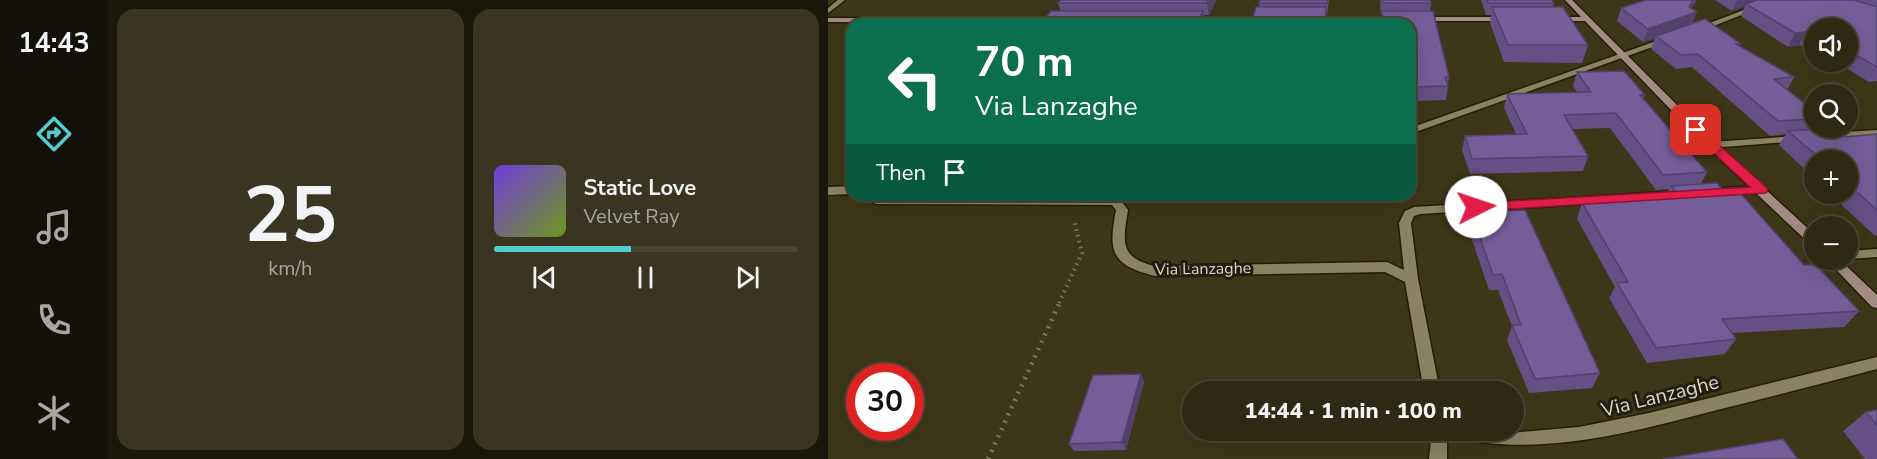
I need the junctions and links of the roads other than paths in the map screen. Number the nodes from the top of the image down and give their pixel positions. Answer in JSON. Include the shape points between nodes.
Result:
{"nodes":[{"id":1,"x":842,"y":0,"type":"edge"},
{"id":2,"x":1568,"y":0,"type":"edge"},
{"id":3,"x":1776,"y":0,"type":"edge"},
{"id":4,"x":828,"y":11,"type":"edge"},
{"id":5,"x":1587,"y":18,"type":"junction"},
{"id":6,"x":1416,"y":19,"type":"edge"},
{"id":7,"x":1516,"y":19,"type":"edge"},
{"id":8,"x":1551,"y":19,"type":"edge"},
{"id":9,"x":828,"y":20,"type":"edge"},
{"id":10,"x":846,"y":20,"type":"edge"},
{"id":11,"x":1689,"y":32,"type":"edge"},
{"id":12,"x":1678,"y":36,"type":"edge"},
{"id":13,"x":1623,"y":56,"type":"junction"},
{"id":14,"x":1416,"y":129,"type":"edge"},
{"id":15,"x":1877,"y":133,"type":"edge"},
{"id":16,"x":1858,"y":134,"type":"edge"},
{"id":17,"x":1806,"y":138,"type":"edge"},
{"id":18,"x":1711,"y":145,"type":"junction"},
{"id":19,"x":846,"y":190,"type":"edge"},
{"id":20,"x":1761,"y":190,"type":"junction"},
{"id":21,"x":828,"y":191,"type":"edge"},
{"id":22,"x":1115,"y":201,"type":"edge"},
{"id":23,"x":1804,"y":231,"type":"edge"},
{"id":24,"x":1877,"y":253,"type":"edge"},
{"id":25,"x":1858,"y":254,"type":"edge"},
{"id":26,"x":1843,"y":270,"type":"edge"},
{"id":27,"x":1411,"y":279,"type":"junction"},
{"id":28,"x":1877,"y":303,"type":"edge"},
{"id":29,"x":1877,"y":363,"type":"edge"},
{"id":30,"x":1430,"y":381,"type":"edge"},
{"id":31,"x":1524,"y":440,"type":"edge"},
{"id":32,"x":1439,"y":441,"type":"edge"},
{"id":33,"x":1438,"y":459,"type":"edge"}],
"edges":[{"from":1,"to":4,"type":"street"},
{"from":2,"to":5,"type":"street"},
{"from":3,"to":11,"type":"street"},
{"from":5,"to":8,"type":"street"},
{"from":5,"to":13,"type":"street"},
{"from":6,"to":7,"type":"street"},
{"from":9,"to":10,"type":"street"},
{"from":12,"to":13,"type":"street"},
{"from":13,"to":14,"type":"street"},
{"from":13,"to":18,"type":"street"},
{"from":15,"to":16,"type":"street"},
{"from":17,"to":18,"type":"street"},
{"from":18,"to":20,"type":"street"},
{"from":19,"to":21,"type":"street"},
{"from":20,"to":23,"type":"street"},
{"from":20,"to":27,"type":"street","via":[[1418,210],[1409,214],[1405,223]]},
{"from":22,"to":27,"type":"street","name":"Via Lanzaghe","via":[[1122,210],[1116,240],[1119,249],[1132,264],[1144,269],[1387,267]]},
{"from":24,"to":25,"type":"street"},
{"from":26,"to":28,"type":"street"},
{"from":27,"to":30,"type":"street"},
{"from":29,"to":31,"type":"street","name":"Via Lanzaghe","via":[[1575,439]]},
{"from":32,"to":33,"type":"street"}]}
